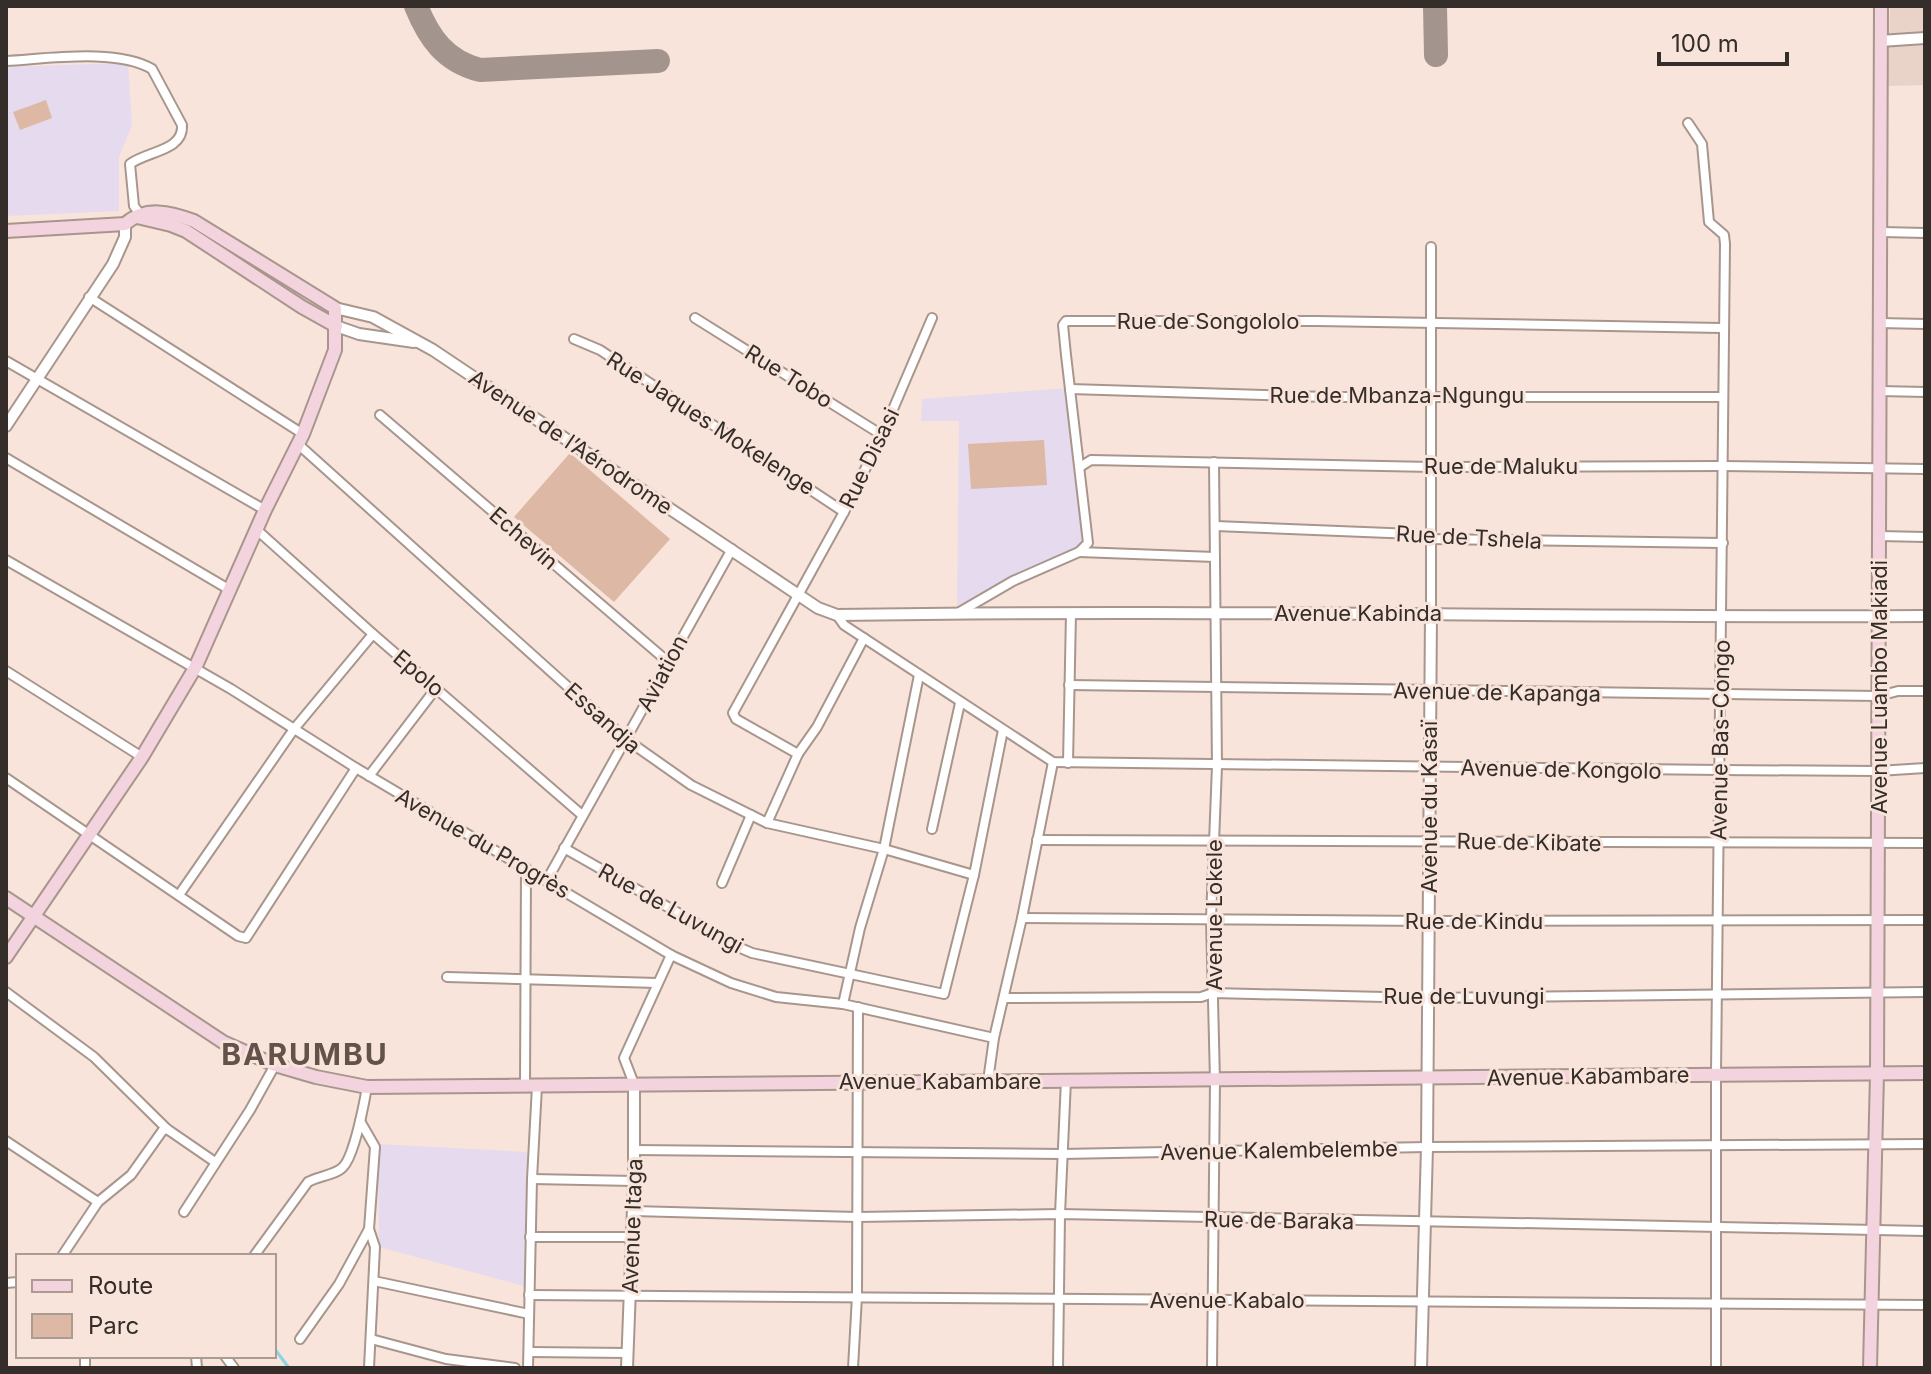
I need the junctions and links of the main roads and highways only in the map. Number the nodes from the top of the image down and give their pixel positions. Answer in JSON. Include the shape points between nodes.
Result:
{"nodes":[{"id":1,"x":1881,"y":6,"type":"edge"},
{"id":2,"x":133,"y":218,"type":"junction"},
{"id":3,"x":6,"y":231,"type":"edge"},
{"id":4,"x":336,"y":326,"type":"junction"},
{"id":5,"x":6,"y":898,"type":"edge"},
{"id":6,"x":33,"y":916,"type":"junction"},
{"id":7,"x":6,"y":957,"type":"edge"},
{"id":8,"x":1925,"y":1073,"type":"edge"},
{"id":9,"x":1877,"y":1074,"type":"junction"},
{"id":10,"x":1870,"y":1368,"type":"edge"}],
"edges":[{"from":1,"to":9,"type":"main road","name":"Avenue Luambo Makiadi"},
{"from":2,"to":3,"type":"main road","name":"Avenue de l’Aérodrome"},
{"from":2,"to":4,"type":"main road","via":[[186,231]]},
{"from":2,"to":4,"type":"main road","name":"Avenue de l’Aérodrome","via":[[175,214],[194,221],[335,308]]},
{"from":4,"to":6,"type":"main road","via":[[332,359],[301,439],[195,668],[142,757]]},
{"from":5,"to":6,"type":"main road","name":"Avenue Kabambare"},
{"from":6,"to":7,"type":"main road"},
{"from":6,"to":9,"type":"main road","name":"Avenue Kabambare","via":[[215,1038],[275,1065],[367,1087]]},
{"from":8,"to":9,"type":"main road","name":"Avenue Kabambare"},
{"from":9,"to":10,"type":"main road","name":"Avenue Luambo Makiadi"}]}
